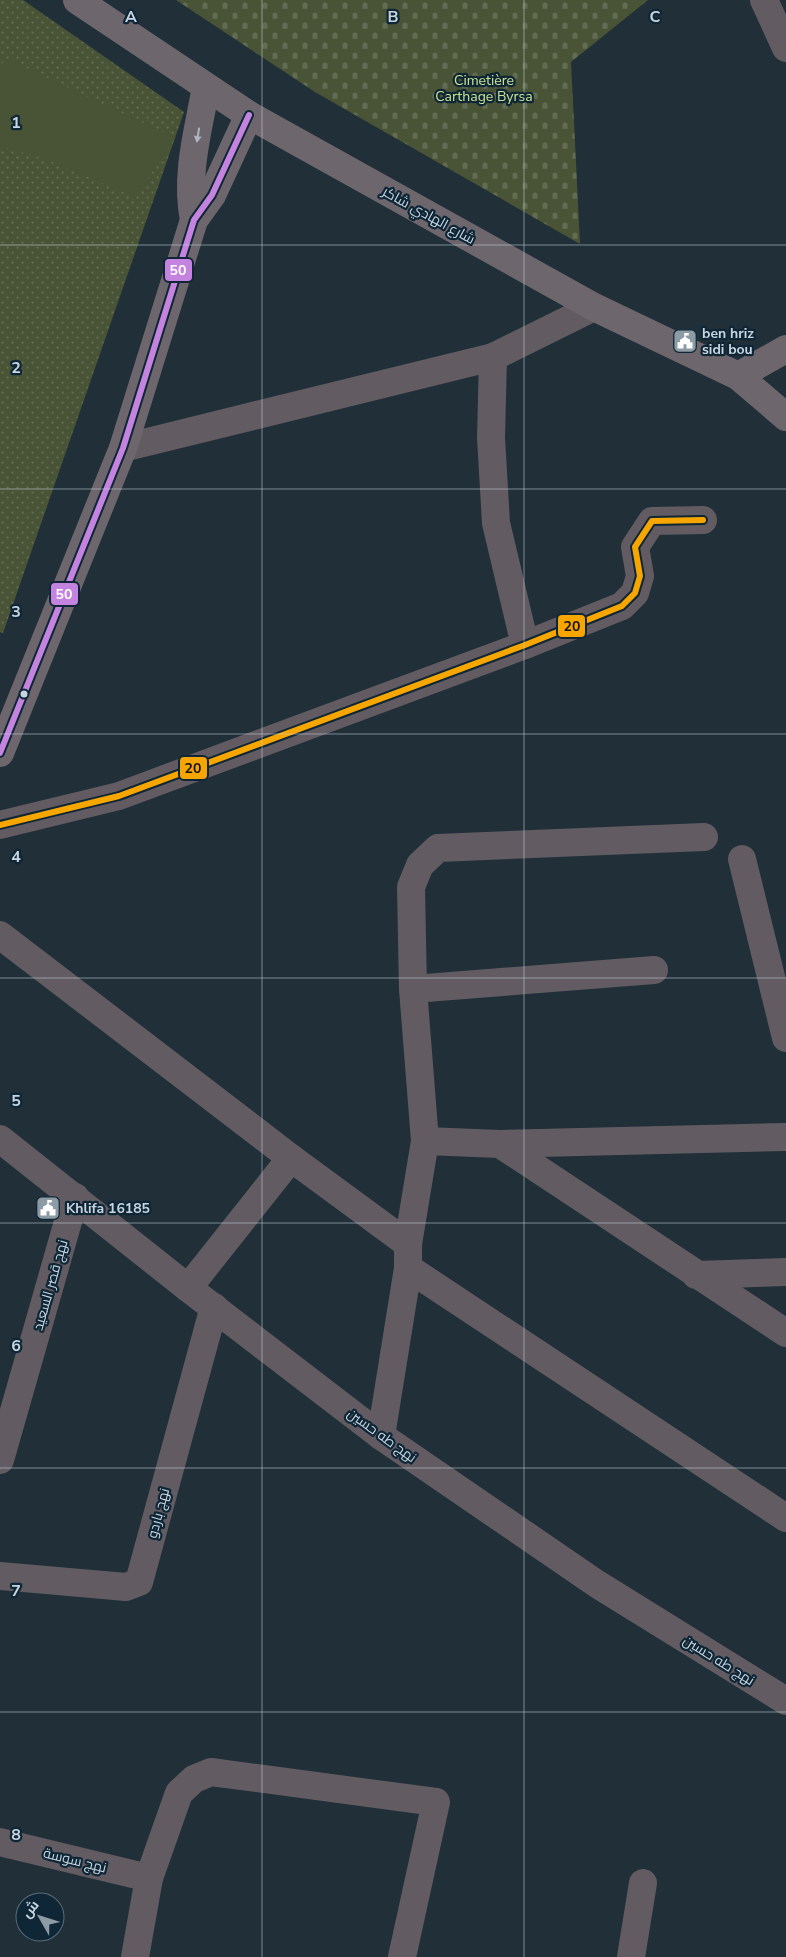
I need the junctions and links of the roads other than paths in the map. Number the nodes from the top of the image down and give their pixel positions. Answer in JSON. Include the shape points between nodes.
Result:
{"nodes":[{"id":1,"x":77,"y":0,"type":"edge"},
{"id":2,"x":764,"y":0,"type":"edge"},
{"id":3,"x":786,"y":48,"type":"edge"},
{"id":4,"x":206,"y":87,"type":"junction"},
{"id":5,"x":249,"y":115,"type":"junction"},
{"id":6,"x":194,"y":220,"type":"junction"},
{"id":7,"x":594,"y":307,"type":"junction"},
{"id":8,"x":786,"y":349,"type":"edge"},
{"id":9,"x":493,"y":357,"type":"junction"},
{"id":10,"x":738,"y":376,"type":"junction"},
{"id":11,"x":786,"y":417,"type":"edge"},
{"id":12,"x":123,"y":448,"type":"junction"},
{"id":13,"x":703,"y":520,"type":"dead end"},
{"id":14,"x":525,"y":645,"type":"junction"},
{"id":15,"x":0,"y":753,"type":"edge"},
{"id":16,"x":0,"y":825,"type":"edge"},
{"id":17,"x":704,"y":837,"type":"dead end"},
{"id":18,"x":742,"y":859,"type":"dead end"},
{"id":19,"x":0,"y":935,"type":"edge"},
{"id":20,"x":654,"y":970,"type":"dead end"},
{"id":21,"x":413,"y":989,"type":"junction"},
{"id":22,"x":786,"y":1038,"type":"edge"},
{"id":23,"x":786,"y":1137,"type":"edge"},
{"id":24,"x":0,"y":1139,"type":"edge"},
{"id":25,"x":425,"y":1141,"type":"junction"},
{"id":26,"x":500,"y":1144,"type":"junction"},
{"id":27,"x":291,"y":1158,"type":"junction"},
{"id":28,"x":75,"y":1197,"type":"junction"},
{"id":29,"x":408,"y":1256,"type":"junction"},
{"id":30,"x":786,"y":1272,"type":"edge"},
{"id":31,"x":696,"y":1275,"type":"junction"},
{"id":32,"x":188,"y":1288,"type":"junction"},
{"id":33,"x":214,"y":1308,"type":"junction"},
{"id":34,"x":786,"y":1333,"type":"edge"},
{"id":35,"x":382,"y":1436,"type":"junction"},
{"id":36,"x":0,"y":1460,"type":"edge"},
{"id":37,"x":786,"y":1518,"type":"edge"},
{"id":38,"x":0,"y":1576,"type":"edge"},
{"id":39,"x":786,"y":1701,"type":"edge"},
{"id":40,"x":0,"y":1842,"type":"edge"},
{"id":41,"x":149,"y":1878,"type":"junction"},
{"id":42,"x":643,"y":1883,"type":"dead end"},
{"id":43,"x":135,"y":1957,"type":"edge"},
{"id":44,"x":402,"y":1957,"type":"edge"},
{"id":45,"x":631,"y":1957,"type":"edge"}],
"edges":[{"from":1,"to":4,"type":"street","name":"شارع الهادي شاكر"},
{"from":2,"to":3,"type":"street"},
{"from":4,"to":5,"type":"street","name":"شارع الهادي شاكر"},
{"from":4,"to":6,"type":"street","one_way":true,"via":[[190,186]]},
{"from":5,"to":6,"type":"street","via":[[212,195]]},
{"from":5,"to":7,"type":"street","name":"شارع الهادي شاكر"},
{"from":6,"to":12,"type":"street"},
{"from":7,"to":9,"type":"street"},
{"from":7,"to":10,"type":"street","name":"شارع الهادي شاكر"},
{"from":8,"to":10,"type":"street"},
{"from":9,"to":12,"type":"street"},
{"from":9,"to":14,"type":"street","via":[[491,438],[496,523]]},
{"from":10,"to":11,"type":"street","name":"شارع الهادي شاكر"},
{"from":12,"to":15,"type":"street"},
{"from":13,"to":14,"type":"street","via":[[652,521],[635,546],[640,576],[635,593],[622,606]]},
{"from":14,"to":16,"type":"street","via":[[119,796]]},
{"from":17,"to":21,"type":"street","via":[[438,848],[420,864],[411,887]]},
{"from":18,"to":22,"type":"street"},
{"from":19,"to":27,"type":"street"},
{"from":20,"to":21,"type":"street"},
{"from":21,"to":25,"type":"street"},
{"from":23,"to":26,"type":"street"},
{"from":24,"to":28,"type":"street","name":"نهج طه حسين"},
{"from":25,"to":26,"type":"street"},
{"from":25,"to":29,"type":"street"},
{"from":26,"to":31,"type":"street"},
{"from":27,"to":29,"type":"street"},
{"from":27,"to":32,"type":"street"},
{"from":28,"to":32,"type":"street","name":"نهج طه حسين"},
{"from":28,"to":36,"type":"street","name":"نهج قصر السعيد"},
{"from":29,"to":35,"type":"street"},
{"from":29,"to":37,"type":"street"},
{"from":30,"to":31,"type":"street"},
{"from":31,"to":34,"type":"street"},
{"from":32,"to":33,"type":"street","name":"نهج طه حسين"},
{"from":33,"to":35,"type":"street","name":"نهج طه حسين"},
{"from":33,"to":38,"type":"street","name":"نهج باردو","via":[[139,1582],[126,1587]]},
{"from":35,"to":39,"type":"street","name":"نهج طه حسين","via":[[597,1584]]},
{"from":40,"to":41,"type":"street","name":"نهج سوسة"},
{"from":41,"to":43,"type":"street"},
{"from":41,"to":44,"type":"street","via":[[179,1793],[194,1779],[211,1772],[436,1802]]},
{"from":42,"to":45,"type":"street"}]}
